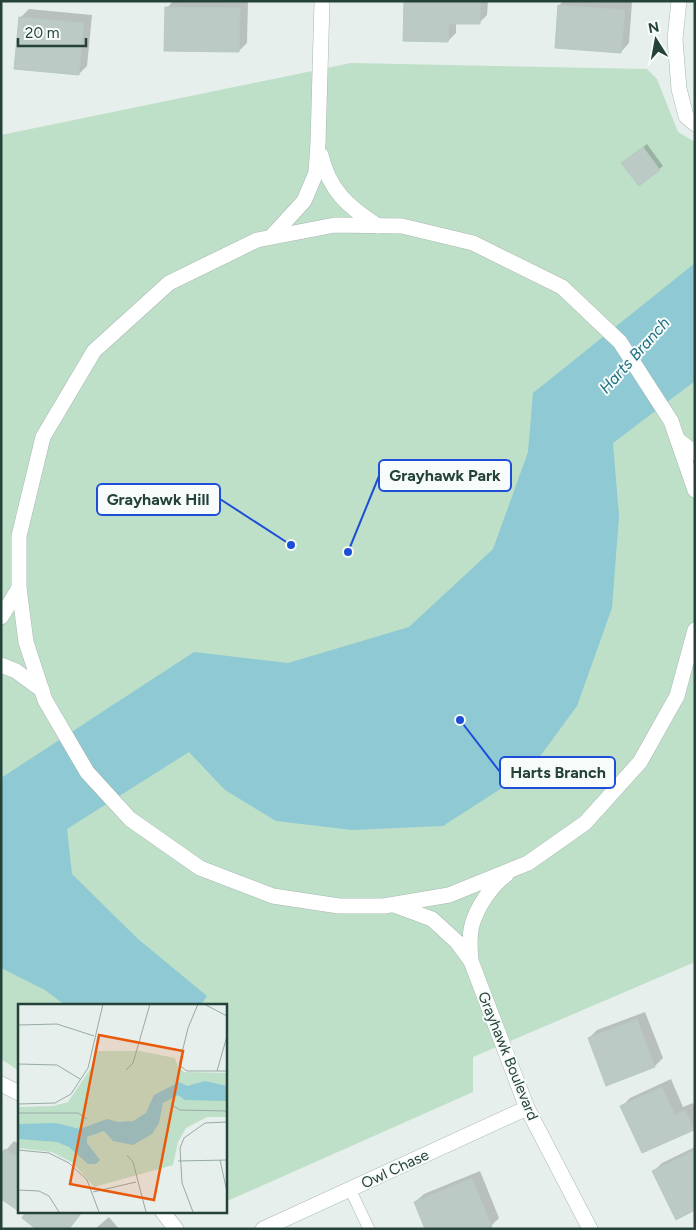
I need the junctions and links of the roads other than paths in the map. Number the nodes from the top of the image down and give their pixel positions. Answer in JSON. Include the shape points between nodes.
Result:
{"nodes":[{"id":1,"x":322,"y":1,"type":"edge"},
{"id":2,"x":679,"y":1,"type":"edge"},
{"id":3,"x":695,"y":124,"type":"edge"},
{"id":4,"x":318,"y":144,"type":"junction"},
{"id":5,"x":378,"y":226,"type":"junction"},
{"id":6,"x":272,"y":237,"type":"junction"},
{"id":7,"x":678,"y":440,"type":"junction"},
{"id":8,"x":695,"y":453,"type":"edge"},
{"id":9,"x":695,"y":490,"type":"edge"},
{"id":10,"x":19,"y":588,"type":"junction"},
{"id":11,"x":1,"y":618,"type":"edge"},
{"id":12,"x":695,"y":630,"type":"edge"},
{"id":13,"x":1,"y":665,"type":"edge"},
{"id":14,"x":43,"y":695,"type":"junction"},
{"id":15,"x":516,"y":868,"type":"junction"},
{"id":16,"x":392,"y":905,"type":"junction"},
{"id":17,"x":471,"y":961,"type":"junction"},
{"id":18,"x":1,"y":1084,"type":"edge"},
{"id":19,"x":18,"y":1092,"type":"edge"},
{"id":20,"x":527,"y":1108,"type":"junction"},
{"id":21,"x":350,"y":1189,"type":"junction"},
{"id":22,"x":163,"y":1212,"type":"edge"},
{"id":23,"x":176,"y":1229,"type":"edge"},
{"id":24,"x":263,"y":1229,"type":"edge"},
{"id":25,"x":369,"y":1229,"type":"edge"},
{"id":26,"x":590,"y":1229,"type":"edge"}],
"edges":[{"from":1,"to":4,"type":"street"},
{"from":2,"to":3,"type":"street","via":[[675,39],[679,89],[686,116]]},
{"from":4,"to":5,"type":"street","via":[[324,170],[338,194],[356,212]]},
{"from":4,"to":6,"type":"street","via":[[316,173],[304,201]]},
{"from":5,"to":6,"type":"street","via":[[335,225]]},
{"from":5,"to":7,"type":"street","via":[[402,226],[473,243],[562,287],[620,342],[671,421]]},
{"from":6,"to":10,"type":"street","via":[[257,240],[169,283],[94,350],[43,437],[19,536]]},
{"from":7,"to":8,"type":"street"},
{"from":7,"to":9,"type":"street"},
{"from":10,"to":11,"type":"street"},
{"from":10,"to":14,"type":"street","via":[[26,642]]},
{"from":12,"to":15,"type":"street","via":[[677,696],[640,762],[585,823]]},
{"from":13,"to":14,"type":"street","via":[[16,671]]},
{"from":14,"to":16,"type":"street","via":[[87,772],[130,818],[200,868],[273,896],[339,906]]},
{"from":15,"to":16,"type":"street","via":[[449,895]]},
{"from":15,"to":17,"type":"street","name":"Grayhawk Boulevard","via":[[496,882],[478,911],[472,925]]},
{"from":16,"to":17,"type":"street","name":"Grayhawk Boulevard","via":[[432,919],[457,942]]},
{"from":17,"to":20,"type":"street","name":"Grayhawk Boulevard"},
{"from":18,"to":19,"type":"street"},
{"from":20,"to":21,"type":"street","name":"Owl Chase"},
{"from":20,"to":26,"type":"street","name":"Grayhawk Boulevard"},
{"from":21,"to":24,"type":"street","name":"Owl Chase"},
{"from":21,"to":25,"type":"lane"},
{"from":22,"to":23,"type":"street"}]}
